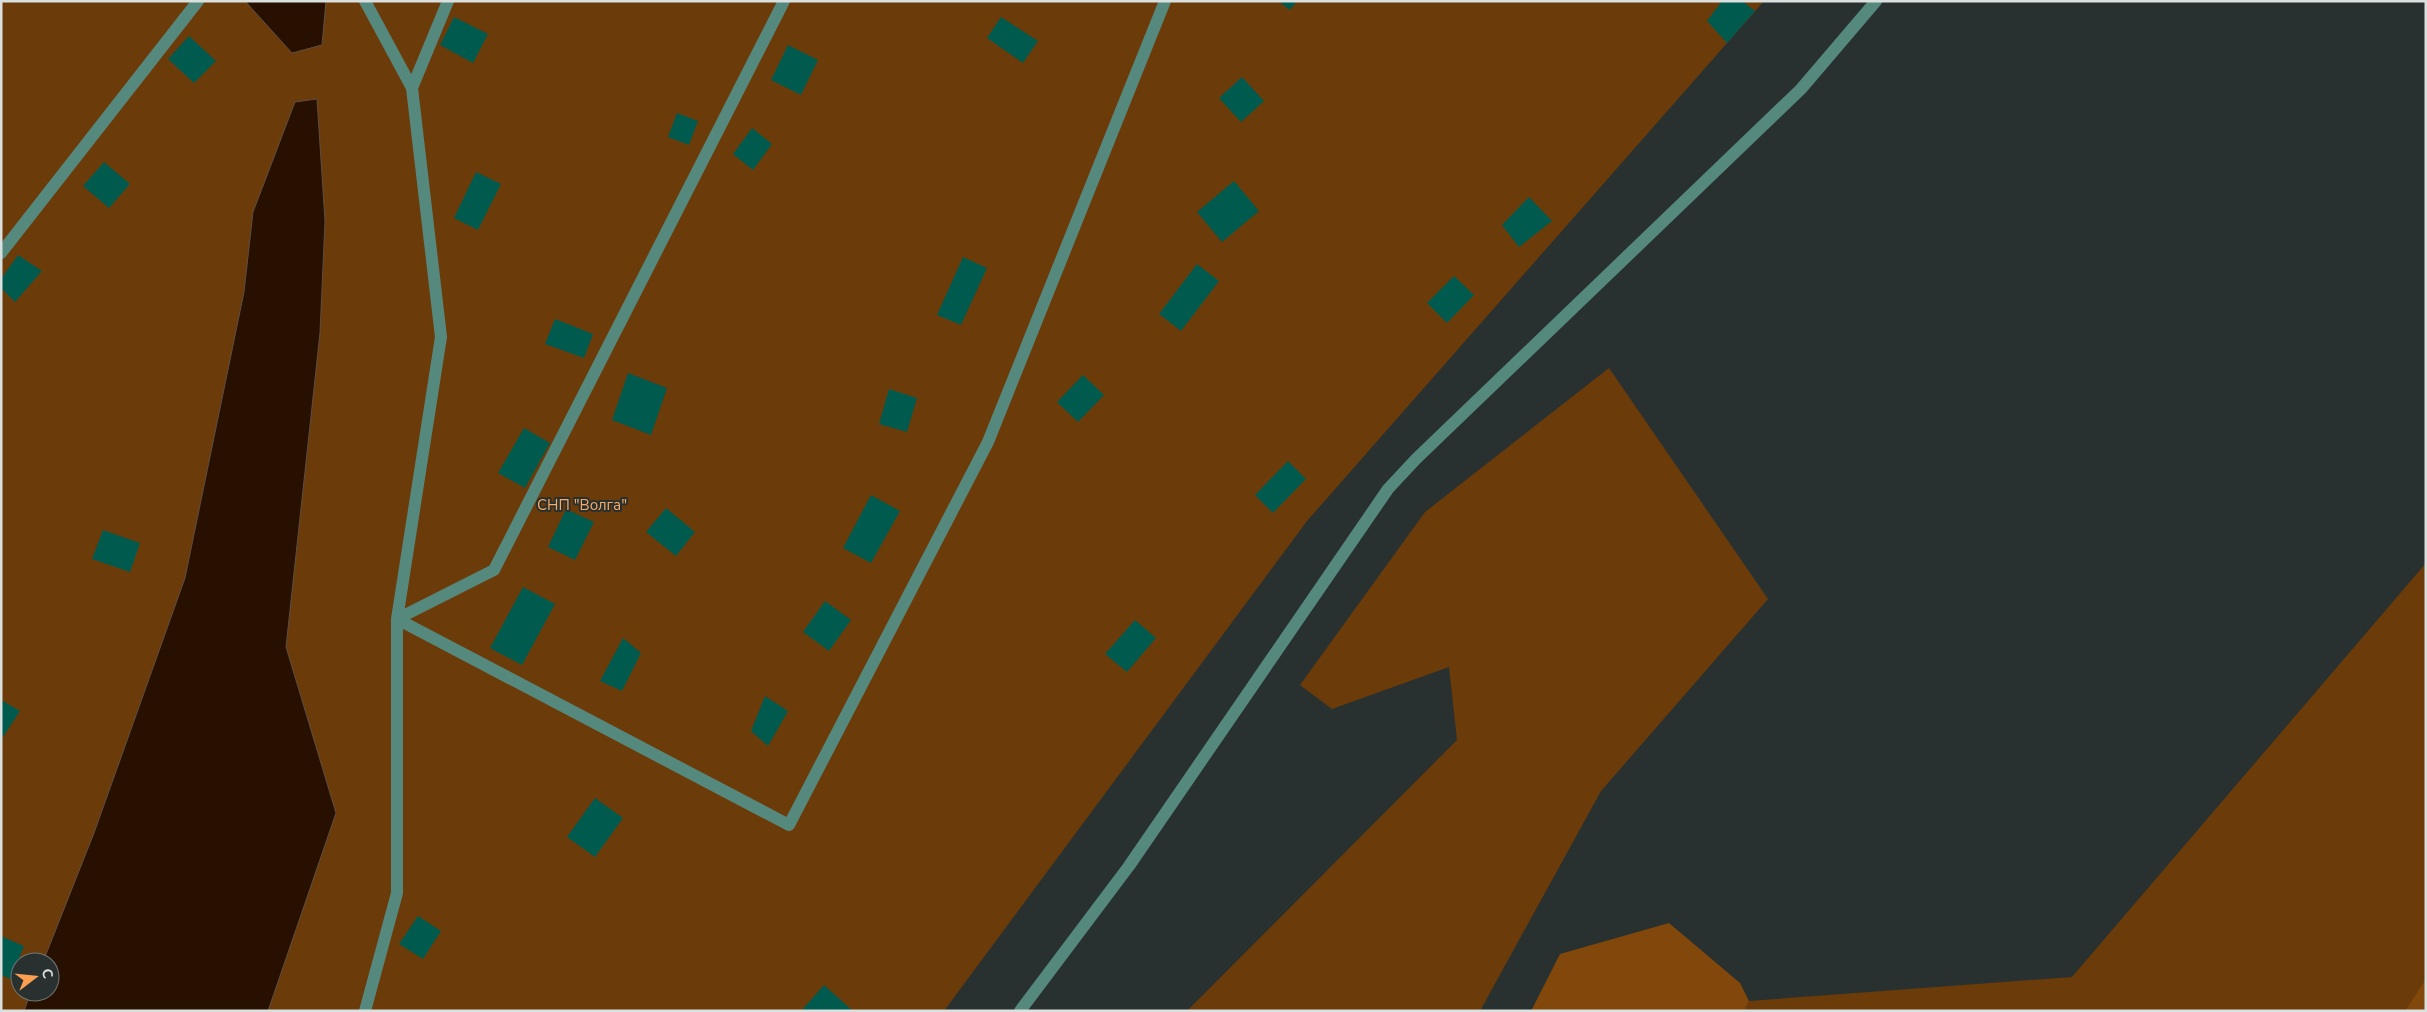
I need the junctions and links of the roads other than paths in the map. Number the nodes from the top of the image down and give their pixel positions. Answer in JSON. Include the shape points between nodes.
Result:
{"nodes":[{"id":1,"x":198,"y":1,"type":"edge"},
{"id":2,"x":365,"y":1,"type":"edge"},
{"id":3,"x":448,"y":1,"type":"edge"},
{"id":4,"x":784,"y":1,"type":"edge"},
{"id":5,"x":1165,"y":1,"type":"edge"},
{"id":6,"x":1876,"y":1,"type":"edge"},
{"id":7,"x":412,"y":88,"type":"junction"},
{"id":8,"x":1,"y":253,"type":"edge"},
{"id":9,"x":397,"y":618,"type":"junction"},
{"id":10,"x":365,"y":1011,"type":"edge"},
{"id":11,"x":1020,"y":1011,"type":"edge"}],
"edges":[{"from":1,"to":8,"type":"street"},
{"from":2,"to":7,"type":"street"},
{"from":3,"to":7,"type":"street"},
{"from":4,"to":9,"type":"street","via":[[494,570]]},
{"from":5,"to":9,"type":"street","via":[[988,442],[789,825]]},
{"from":6,"to":11,"type":"street","via":[[1801,89],[1388,489],[1129,866]]},
{"from":7,"to":9,"type":"street","via":[[441,337]]},
{"from":9,"to":10,"type":"street","via":[[397,893]]}]}
